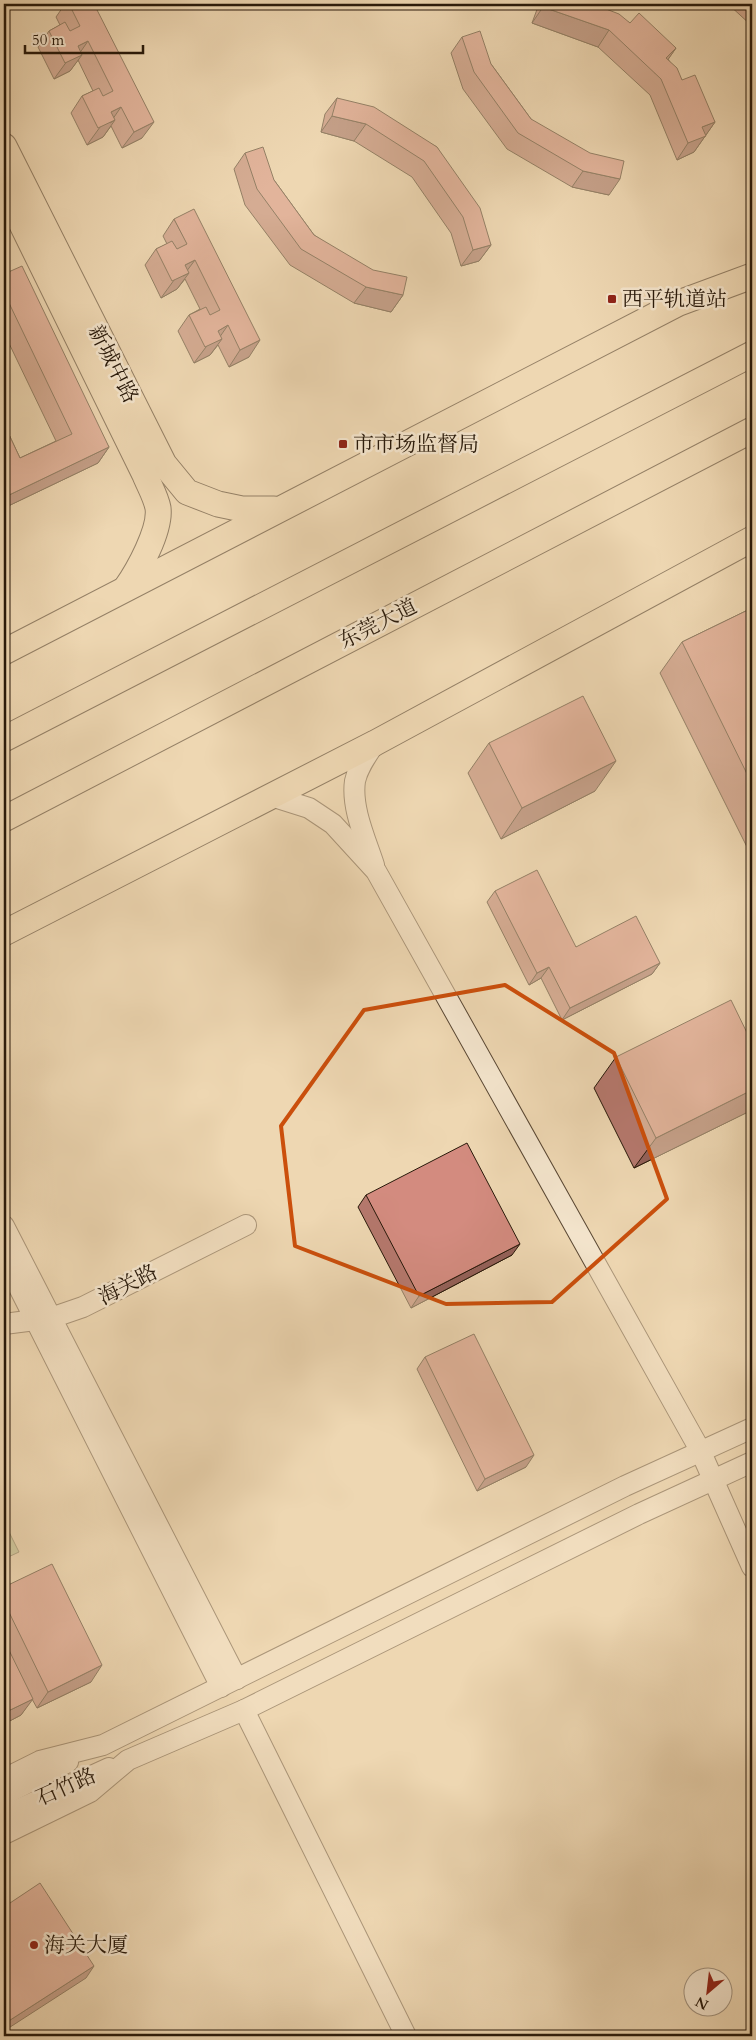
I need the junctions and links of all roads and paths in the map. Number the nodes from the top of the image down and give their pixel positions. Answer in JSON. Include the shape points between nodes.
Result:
{"nodes":[{"id":1,"x":4,"y":146,"type":"edge"},
{"id":2,"x":4,"y":188,"type":"edge"},
{"id":3,"x":752,"y":276,"type":"edge"},
{"id":4,"x":752,"y":354,"type":"edge"},
{"id":5,"x":752,"y":430,"type":"edge"},
{"id":6,"x":279,"y":508,"type":"junction"},
{"id":7,"x":752,"y":538,"type":"edge"},
{"id":8,"x":126,"y":588,"type":"junction"},
{"id":9,"x":4,"y":652,"type":"edge"},
{"id":10,"x":4,"y":739,"type":"edge"},
{"id":11,"x":375,"y":743,"type":"junction"},
{"id":12,"x":271,"y":796,"type":"junction"},
{"id":13,"x":4,"y":819,"type":"edge"},
{"id":14,"x":376,"y":871,"type":"junction"},
{"id":15,"x":4,"y":933,"type":"edge"},
{"id":16,"x":246,"y":1225,"type":"dead end"},
{"id":17,"x":4,"y":1226,"type":"edge"},
{"id":18,"x":4,"y":1258,"type":"edge"},
{"id":19,"x":43,"y":1319,"type":"junction"},
{"id":20,"x":4,"y":1324,"type":"edge"},
{"id":21,"x":752,"y":1428,"type":"edge"},
{"id":22,"x":700,"y":1450,"type":"junction"},
{"id":23,"x":752,"y":1462,"type":"edge"},
{"id":24,"x":713,"y":1479,"type":"junction"},
{"id":25,"x":752,"y":1567,"type":"edge"},
{"id":26,"x":229,"y":1683,"type":"junction"},
{"id":27,"x":244,"y":1710,"type":"junction"},
{"id":28,"x":103,"y":1744,"type":"junction"},
{"id":29,"x":128,"y":1760,"type":"junction"},
{"id":30,"x":4,"y":1779,"type":"edge"},
{"id":31,"x":4,"y":1795,"type":"edge"},
{"id":32,"x":4,"y":1816,"type":"edge"},
{"id":33,"x":4,"y":1834,"type":"edge"},
{"id":34,"x":406,"y":2036,"type":"edge"}],
"edges":[{"from":1,"to":6,"type":"main road","name":"新城中路","via":[[164,464],[187,492],[218,504],[242,509]]},
{"from":2,"to":8,"type":"main road","name":"新城中路","via":[[145,475],[158,509],[152,540],[142,565]]},
{"from":3,"to":6,"type":"main road","via":[[679,303]]},
{"from":4,"to":10,"type":"main road"},
{"from":5,"to":13,"type":"main road","name":"东莞大道"},
{"from":6,"to":8,"type":"main road"},
{"from":7,"to":11,"type":"main road"},
{"from":8,"to":9,"type":"main road"},
{"from":11,"to":12,"type":"main road"},
{"from":11,"to":14,"type":"street","via":[[355,782],[356,807]]},
{"from":12,"to":14,"type":"street","via":[[309,808],[333,824]]},
{"from":12,"to":15,"type":"main road"},
{"from":14,"to":22,"type":"street"},
{"from":16,"to":19,"type":"street","name":"海关路","via":[[83,1307]]},
{"from":17,"to":19,"type":"street"},
{"from":18,"to":19,"type":"street"},
{"from":19,"to":20,"type":"street","name":"海关路"},
{"from":19,"to":26,"type":"street"},
{"from":21,"to":22,"type":"street"},
{"from":22,"to":24,"type":"street"},
{"from":22,"to":26,"type":"street"},
{"from":23,"to":24,"type":"street","name":"石竹路"},
{"from":24,"to":25,"type":"street"},
{"from":24,"to":27,"type":"street","name":"石竹路"},
{"from":26,"to":28,"type":"street"},
{"from":27,"to":29,"type":"street","name":"石竹路"},
{"from":27,"to":34,"type":"street"},
{"from":28,"to":30,"type":"street","via":[[40,1761]]},
{"from":28,"to":31,"type":"street","name":"石竹路"},
{"from":29,"to":32,"type":"street","name":"石竹路"},
{"from":29,"to":33,"type":"street","via":[[90,1792]]}]}
